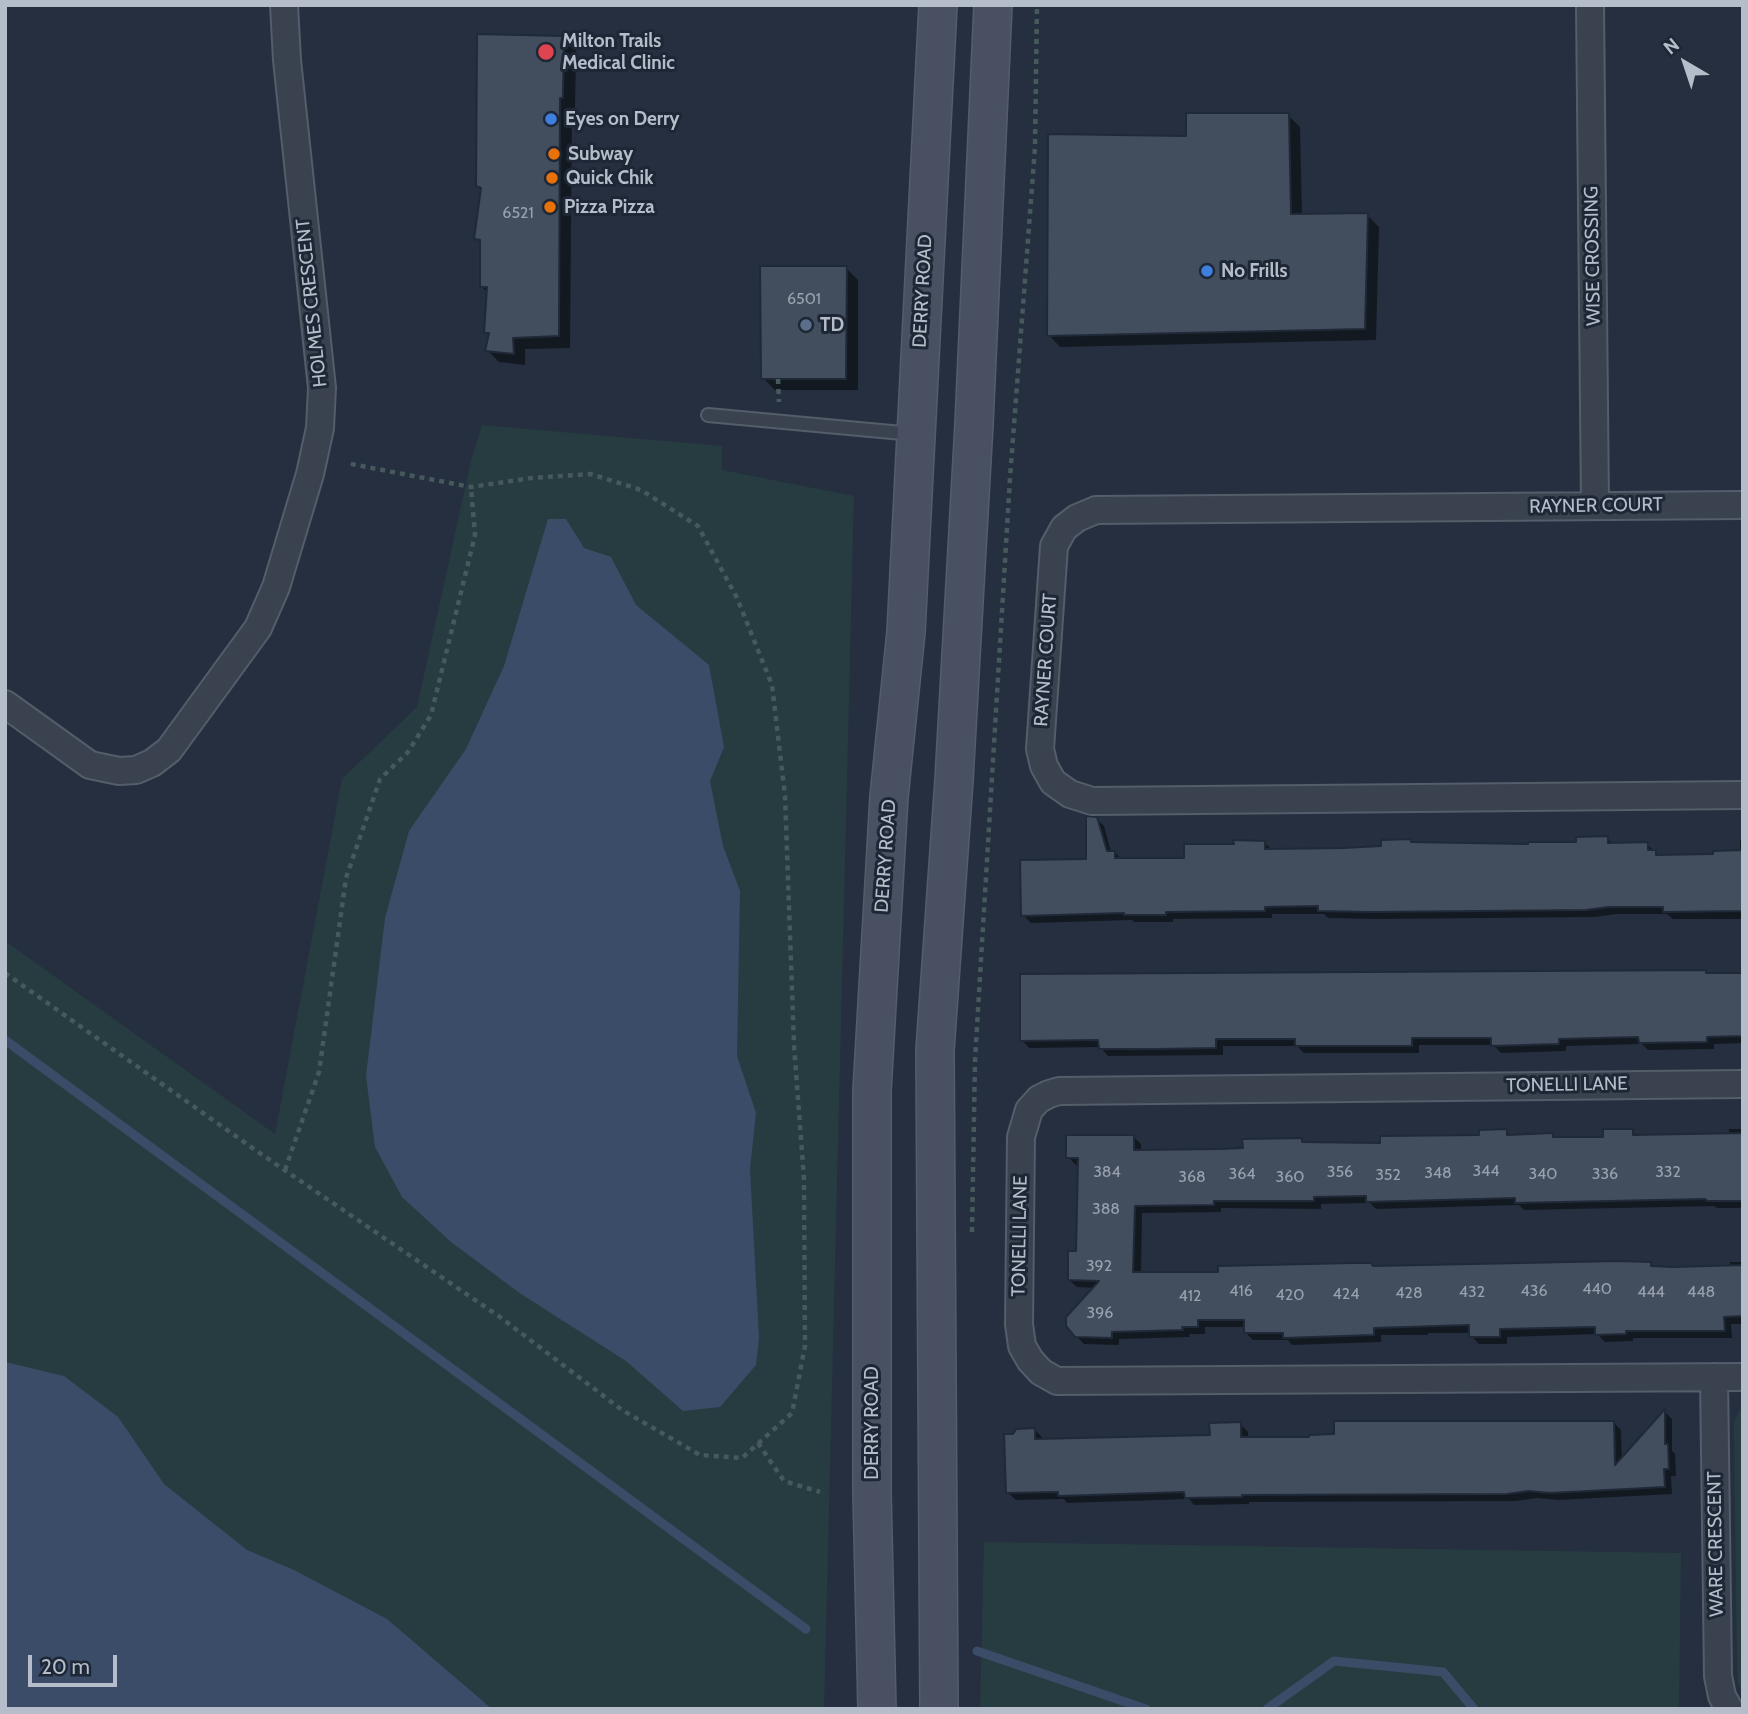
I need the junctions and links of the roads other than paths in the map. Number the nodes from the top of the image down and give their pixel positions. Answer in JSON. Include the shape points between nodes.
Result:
{"nodes":[{"id":1,"x":284,"y":5,"type":"edge"},
{"id":2,"x":938,"y":5,"type":"edge"},
{"id":3,"x":993,"y":5,"type":"edge"},
{"id":4,"x":1590,"y":5,"type":"edge"},
{"id":5,"x":708,"y":415,"type":"dead end"},
{"id":6,"x":915,"y":434,"type":"junction"},
{"id":7,"x":1743,"y":505,"type":"edge"},
{"id":8,"x":1595,"y":506,"type":"junction"},
{"id":9,"x":5,"y":704,"type":"edge"},
{"id":10,"x":1743,"y":795,"type":"edge"},
{"id":11,"x":1743,"y":1084,"type":"edge"},
{"id":12,"x":1714,"y":1377,"type":"junction"},
{"id":13,"x":1743,"y":1377,"type":"edge"},
{"id":14,"x":877,"y":1709,"type":"edge"},
{"id":15,"x":939,"y":1709,"type":"edge"},
{"id":16,"x":1729,"y":1709,"type":"edge"}],
"edges":[{"from":1,"to":9,"type":"street","name":"HOLMES CRESCENT","via":[[322,388],[320,428],[310,474],[276,587],[258,628],[169,750],[152,764],[119,771],[90,765]]},
{"from":2,"to":6,"type":"main road","name":"DERRY ROAD"},
{"from":3,"to":15,"type":"main road","via":[[956,753],[935,1050]]},
{"from":4,"to":8,"type":"street","name":"WISE CROSSING"},
{"from":5,"to":6,"type":"lane"},
{"from":6,"to":14,"type":"main road","name":"DERRY ROAD","via":[[906,632],[889,797],[872,1091]]},
{"from":7,"to":8,"type":"street","name":"RAYNER COURT"},
{"from":8,"to":10,"type":"street","name":"RAYNER COURT","via":[[1096,510],[1077,518],[1064,528],[1054,546],[1040,749],[1044,766],[1053,782],[1070,794],[1092,800]]},
{"from":11,"to":12,"type":"street","name":"TONELLI LANE","via":[[1059,1091],[1039,1099],[1029,1110],[1021,1137],[1019,1335],[1030,1360],[1057,1381]]},
{"from":12,"to":13,"type":"street","name":"TONELLI LANE"},
{"from":12,"to":16,"type":"street","name":"WARE CRESCENT","via":[[1718,1676]]}]}
